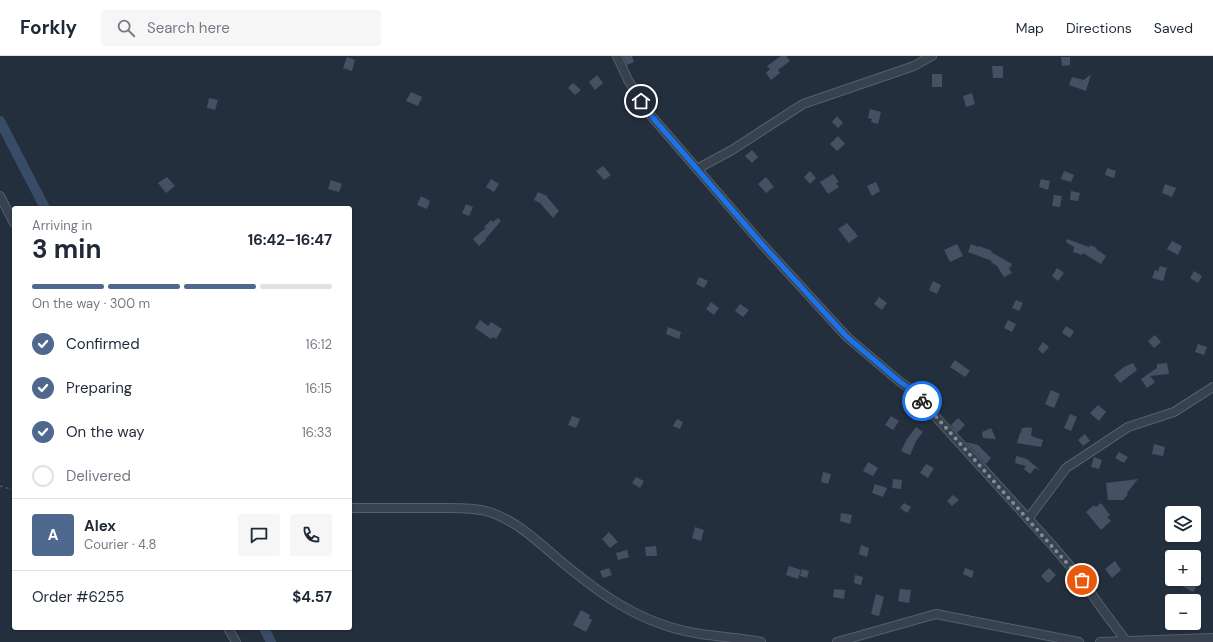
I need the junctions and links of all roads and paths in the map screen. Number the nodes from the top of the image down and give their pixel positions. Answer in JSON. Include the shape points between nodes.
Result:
{"nodes":[{"id":1,"x":617,"y":56,"type":"edge"},
{"id":2,"x":932,"y":56,"type":"edge"},
{"id":3,"x":697,"y":169,"type":"junction"},
{"id":4,"x":0,"y":196,"type":"edge"},
{"id":5,"x":12,"y":219,"type":"edge"},
{"id":6,"x":1213,"y":387,"type":"edge"},
{"id":7,"x":0,"y":486,"type":"edge"},
{"id":8,"x":12,"y":489,"type":"edge"},
{"id":9,"x":352,"y":508,"type":"edge"},
{"id":10,"x":1028,"y":519,"type":"junction"},
{"id":11,"x":229,"y":630,"type":"edge"},
{"id":12,"x":1213,"y":638,"type":"edge"},
{"id":13,"x":1177,"y":640,"type":"edge"},
{"id":14,"x":1126,"y":641,"type":"junction"},
{"id":15,"x":236,"y":642,"type":"edge"},
{"id":16,"x":761,"y":642,"type":"edge"},
{"id":17,"x":837,"y":642,"type":"edge"},
{"id":18,"x":1079,"y":642,"type":"edge"},
{"id":19,"x":1100,"y":642,"type":"edge"}],
"edges":[{"from":1,"to":3,"type":"street","via":[[647,111]]},
{"from":2,"to":3,"type":"street","via":[[914,66],[803,104],[732,150]]},
{"from":3,"to":10,"type":"street","via":[[847,337],[916,393]]},
{"from":4,"to":5,"type":"street"},
{"from":6,"to":10,"type":"street","via":[[1174,412],[1128,426],[1066,468]]},
{"from":7,"to":8,"type":"path"},
{"from":9,"to":16,"type":"street","via":[[456,508],[486,511],[525,530],[578,576],[645,618],[700,634]]},
{"from":10,"to":14,"type":"street","via":[[1082,580]]},
{"from":11,"to":15,"type":"street"},
{"from":12,"to":13,"type":"street"},
{"from":13,"to":14,"type":"street"},
{"from":14,"to":19,"type":"street"},
{"from":17,"to":18,"type":"street","via":[[936,614]]}]}
